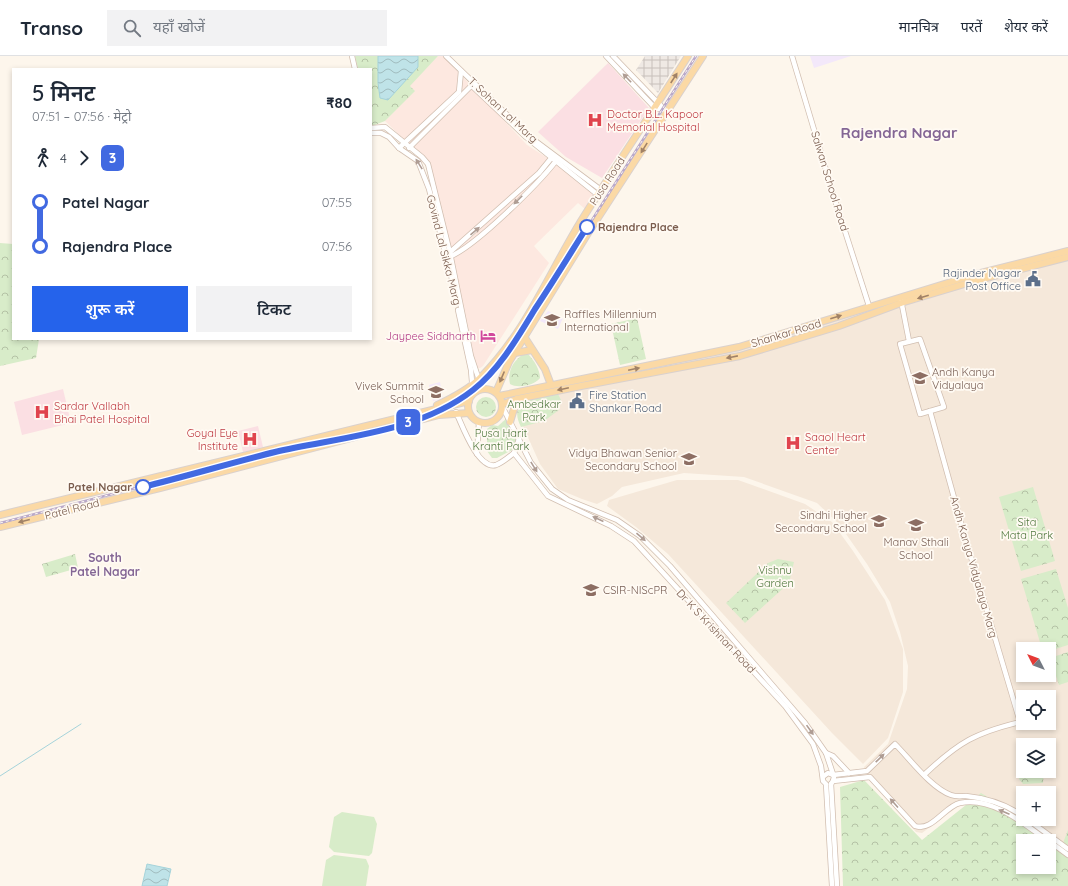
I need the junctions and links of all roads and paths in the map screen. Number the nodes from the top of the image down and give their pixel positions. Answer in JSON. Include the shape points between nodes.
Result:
{"nodes":[{"id":1,"x":352,"y":56,"type":"edge"},
{"id":2,"x":446,"y":56,"type":"edge"},
{"id":3,"x":606,"y":56,"type":"edge"},
{"id":4,"x":614,"y":56,"type":"edge"},
{"id":5,"x":688,"y":56,"type":"edge"},
{"id":6,"x":703,"y":56,"type":"edge"},
{"id":7,"x":792,"y":56,"type":"edge"},
{"id":8,"x":355,"y":68,"type":"edge"},
{"id":9,"x":461,"y":72,"type":"junction"},
{"id":10,"x":473,"y":84,"type":"junction"},
{"id":11,"x":657,"y":101,"type":"junction"},
{"id":12,"x":667,"y":111,"type":"junction"},
{"id":13,"x":372,"y":130,"type":"edge"},
{"id":14,"x":372,"y":130,"type":"edge"},
{"id":15,"x":404,"y":143,"type":"junction"},
{"id":16,"x":409,"y":147,"type":"junction"},
{"id":17,"x":399,"y":148,"type":"junction"},
{"id":18,"x":405,"y":152,"type":"junction"},
{"id":19,"x":555,"y":158,"type":"junction"},
{"id":20,"x":600,"y":193,"type":"junction"},
{"id":21,"x":1068,"y":250,"type":"edge"},
{"id":22,"x":448,"y":256,"type":"junction"},
{"id":23,"x":1068,"y":257,"type":"edge"},
{"id":24,"x":901,"y":300,"type":"junction"},
{"id":25,"x":869,"y":306,"type":"junction"},
{"id":26,"x":525,"y":338,"type":"junction"},
{"id":27,"x":908,"y":341,"type":"junction"},
{"id":28,"x":532,"y":350,"type":"junction"},
{"id":29,"x":515,"y":353,"type":"junction"},
{"id":30,"x":480,"y":379,"type":"junction"},
{"id":31,"x":580,"y":383,"type":"junction"},
{"id":32,"x":472,"y":384,"type":"junction"},
{"id":33,"x":551,"y":385,"type":"junction"},
{"id":34,"x":482,"y":389,"type":"junction"},
{"id":35,"x":473,"y":394,"type":"junction"},
{"id":36,"x":498,"y":394,"type":"junction"},
{"id":37,"x":517,"y":399,"type":"junction"},
{"id":38,"x":469,"y":401,"type":"junction"},
{"id":39,"x":503,"y":406,"type":"junction"},
{"id":40,"x":431,"y":409,"type":"junction"},
{"id":41,"x":930,"y":411,"type":"junction"},
{"id":42,"x":456,"y":412,"type":"junction"},
{"id":43,"x":470,"y":413,"type":"junction"},
{"id":44,"x":479,"y":422,"type":"junction"},
{"id":45,"x":510,"y":422,"type":"junction"},
{"id":46,"x":519,"y":439,"type":"junction"},
{"id":47,"x":514,"y":453,"type":"junction"},
{"id":48,"x":477,"y":454,"type":"junction"},
{"id":49,"x":0,"y":515,"type":"edge"},
{"id":50,"x":0,"y":526,"type":"edge"},
{"id":51,"x":710,"y":612,"type":"junction"},
{"id":52,"x":704,"y":618,"type":"junction"},
{"id":53,"x":826,"y":753,"type":"junction"},
{"id":54,"x":867,"y":771,"type":"junction"},
{"id":55,"x":849,"y":773,"type":"junction"},
{"id":56,"x":925,"y":774,"type":"junction"},
{"id":57,"x":833,"y":775,"type":"junction"},
{"id":58,"x":824,"y":776,"type":"junction"},
{"id":59,"x":870,"y":776,"type":"junction"},
{"id":60,"x":830,"y":783,"type":"junction"},
{"id":61,"x":1016,"y":812,"type":"edge"},
{"id":62,"x":1037,"y":826,"type":"edge"},
{"id":63,"x":1039,"y":834,"type":"edge"},
{"id":64,"x":1056,"y":846,"type":"edge"},
{"id":65,"x":1068,"y":849,"type":"edge"},
{"id":66,"x":1068,"y":855,"type":"edge"},
{"id":67,"x":832,"y":886,"type":"edge"},
{"id":68,"x":837,"y":886,"type":"edge"}],
"edges":[{"from":1,"to":8,"type":"street"},
{"from":2,"to":9,"type":"street","name":"T. Sohan Lal Marg"},
{"from":11,"to":3,"type":"street","one_way":true},
{"from":4,"to":11,"type":"street"},
{"from":11,"to":5,"type":"main road","name":"Pusa Road","one_way":true},
{"from":6,"to":12,"type":"main road","name":"Pusa Road"},
{"from":7,"to":25,"type":"street","name":"Salwan School Road"},
{"from":9,"to":10,"type":"street","name":"T. Sohan Lal Marg"},
{"from":9,"to":15,"type":"street","via":[[459,92]]},
{"from":10,"to":16,"type":"street"},
{"from":10,"to":19,"type":"street","name":"T. Sohan Lal Marg"},
{"from":11,"to":12,"type":"street"},
{"from":11,"to":20,"type":"main road","name":"Pusa Road"},
{"from":12,"to":26,"type":"main road","name":"Pusa Road","one_way":true,"via":[[590,230]]},
{"from":13,"to":15,"type":"street","via":[[385,128]]},
{"from":14,"to":17,"type":"street","name":"Govind Lal Sikka Marg","via":[[388,137]]},
{"from":15,"to":16,"type":"street"},
{"from":15,"to":17,"type":"street"},
{"from":16,"to":18,"type":"street"},
{"from":16,"to":22,"type":"street","via":[[428,164]]},
{"from":17,"to":18,"type":"street","name":"Govind Lal Sikka Marg"},
{"from":22,"to":18,"type":"street","name":"Govind Lal Sikka Marg","one_way":true,"via":[[424,174],[418,161]]},
{"from":19,"to":20,"type":"street","name":"T. Sohan Lal Marg"},
{"from":19,"to":22,"type":"street","via":[[486,230],[465,248]]},
{"from":20,"to":30,"type":"main road","name":"Pusa Road","via":[[510,343]]},
{"from":21,"to":24,"type":"main road","name":"Shankar Road","via":[[977,274]]},
{"from":22,"to":30,"type":"street","name":"Govind Lal Sikka Marg","via":[[471,356]]},
{"from":22,"to":32,"type":"street","name":"Govind Lal Sikka Marg"},
{"from":23,"to":24,"type":"main road","name":"Shankar Road","one_way":true},
{"from":24,"to":25,"type":"main road","name":"Shankar Road"},
{"from":24,"to":27,"type":"street"},
{"from":24,"to":31,"type":"main road","name":"Shankar Road","one_way":true,"via":[[839,326],[740,356]]},
{"from":31,"to":25,"type":"main road","name":"Shankar Road","one_way":true,"via":[[739,347]]},
{"from":26,"to":28,"type":"main road"},
{"from":26,"to":29,"type":"main road","name":"Pusa Road"},
{"from":27,"to":41,"type":"street","via":[[900,344],[920,414]]},
{"from":27,"to":41,"type":"street","via":[[920,339],[944,407]]},
{"from":28,"to":29,"type":"main road"},
{"from":28,"to":33,"type":"main road","via":[[545,369]]},
{"from":29,"to":36,"type":"main road","name":"Pusa Road","one_way":true,"via":[[509,362]]},
{"from":30,"to":32,"type":"main road","name":"Pusa Road"},
{"from":30,"to":34,"type":"street","name":"Govind Lal Sikka Marg"},
{"from":31,"to":33,"type":"main road","name":"Shankar Road"},
{"from":31,"to":37,"type":"main road","name":"Shankar Road","one_way":true},
{"from":32,"to":35,"type":"street","name":"Govind Lal Sikka Marg"},
{"from":32,"to":40,"type":"main road","name":"Pusa Road"},
{"from":33,"to":36,"type":"main road","name":"Shankar Road"},
{"from":34,"to":35,"type":"main road"},
{"from":34,"to":36,"type":"main road","via":[[489,389]]},
{"from":35,"to":38,"type":"main road"},
{"from":36,"to":39,"type":"main road"},
{"from":37,"to":39,"type":"main road","name":"Shankar Road"},
{"from":37,"to":45,"type":"main road"},
{"from":38,"to":40,"type":"main road","name":"Patel Road"},
{"from":38,"to":43,"type":"main road"},
{"from":39,"to":44,"type":"main road","via":[[495,420]]},
{"from":39,"to":45,"type":"street","name":"Dr K S Krishnan Road"},
{"from":40,"to":49,"type":"main road","name":"Patel Road"},
{"from":41,"to":56,"type":"street","name":"Andh Kanya Vidyalaya Marg","via":[[962,530],[1020,722],[993,729],[963,742]]},
{"from":42,"to":43,"type":"main road","name":"Patel Road"},
{"from":42,"to":48,"type":"street"},
{"from":42,"to":50,"type":"main road","name":"Patel Road","one_way":true},
{"from":43,"to":44,"type":"main road"},
{"from":44,"to":48,"type":"street"},
{"from":45,"to":46,"type":"street","name":"Dr K S Krishnan Road"},
{"from":46,"to":47,"type":"street"},
{"from":46,"to":51,"type":"street","name":"Dr K S Krishnan Road","one_way":true,"via":[[538,473],[552,489],[568,500],[617,520],[640,536]]},
{"from":47,"to":48,"type":"street","via":[[493,465],[484,462]]},
{"from":52,"to":47,"type":"street","name":"Dr K S Krishnan Road","one_way":true,"via":[[634,542],[612,526],[548,496]]},
{"from":51,"to":52,"type":"street"},
{"from":51,"to":53,"type":"street","name":"Dr K S Krishnan Road","one_way":true,"via":[[805,723]]},
{"from":52,"to":58,"type":"street","name":"Dr K S Krishnan Road","via":[[801,726],[813,744]]},
{"from":53,"to":55,"type":"street","via":[[833,756]]},
{"from":53,"to":57,"type":"street","name":"Dr K S Krishnan Road"},
{"from":54,"to":55,"type":"street"},
{"from":54,"to":56,"type":"street","one_way":true,"via":[[895,744]]},
{"from":54,"to":59,"type":"street"},
{"from":55,"to":57,"type":"street"},
{"from":56,"to":61,"type":"street","via":[[941,791],[948,794],[992,801]]},
{"from":57,"to":58,"type":"street","via":[[828,773]]},
{"from":57,"to":60,"type":"street","name":"Dr K S Krishnan Road"},
{"from":58,"to":60,"type":"street","name":"Dr K S Krishnan Road","via":[[823,781]]},
{"from":59,"to":60,"type":"street"},
{"from":63,"to":59,"type":"street","one_way":true,"via":[[1008,813],[972,802],[958,803],[926,826],[919,828]]},
{"from":60,"to":67,"type":"street"},
{"from":60,"to":68,"type":"street"},
{"from":62,"to":65,"type":"street"},
{"from":64,"to":66,"type":"street"}]}
